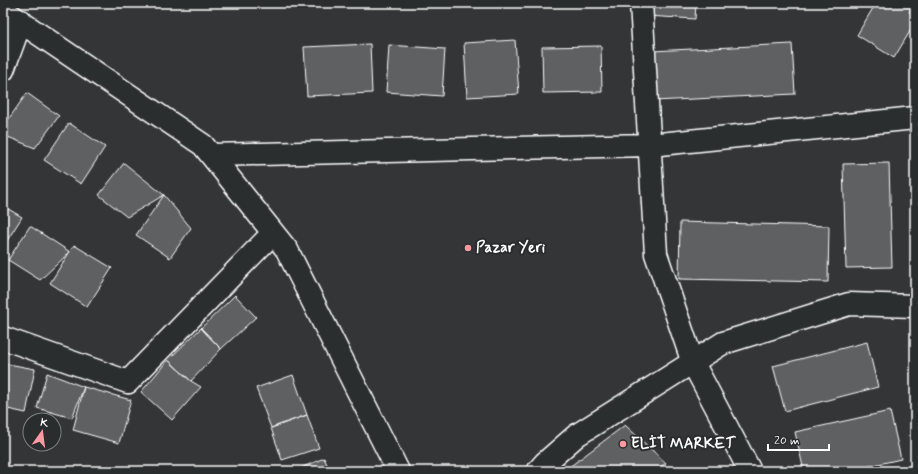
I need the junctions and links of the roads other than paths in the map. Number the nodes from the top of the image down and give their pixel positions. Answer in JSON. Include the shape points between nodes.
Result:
{"nodes":[{"id":1,"x":641,"y":3,"type":"edge"},
{"id":2,"x":12,"y":16,"type":"edge"},
{"id":3,"x":3,"y":70,"type":"edge"},
{"id":4,"x":915,"y":118,"type":"edge"},
{"id":5,"x":650,"y":145,"type":"junction"},
{"id":6,"x":211,"y":155,"type":"junction"},
{"id":7,"x":273,"y":233,"type":"junction"},
{"id":8,"x":915,"y":306,"type":"edge"},
{"id":9,"x":3,"y":338,"type":"edge"},
{"id":10,"x":693,"y":363,"type":"junction"},
{"id":11,"x":398,"y":471,"type":"edge"},
{"id":12,"x":538,"y":471,"type":"edge"},
{"id":13,"x":750,"y":471,"type":"edge"}],
"edges":[{"from":1,"to":5,"type":"street"},
{"from":2,"to":3,"type":"street"},
{"from":2,"to":6,"type":"street","via":[[203,145]]},
{"from":4,"to":5,"type":"street"},
{"from":5,"to":6,"type":"street"},
{"from":5,"to":10,"type":"street","via":[[656,254]]},
{"from":6,"to":7,"type":"street"},
{"from":7,"to":9,"type":"street","via":[[128,382]]},
{"from":7,"to":11,"type":"street","via":[[287,250]]},
{"from":8,"to":10,"type":"street","via":[[849,304],[723,342]]},
{"from":10,"to":12,"type":"street","via":[[577,435]]},
{"from":10,"to":13,"type":"street"}]}
